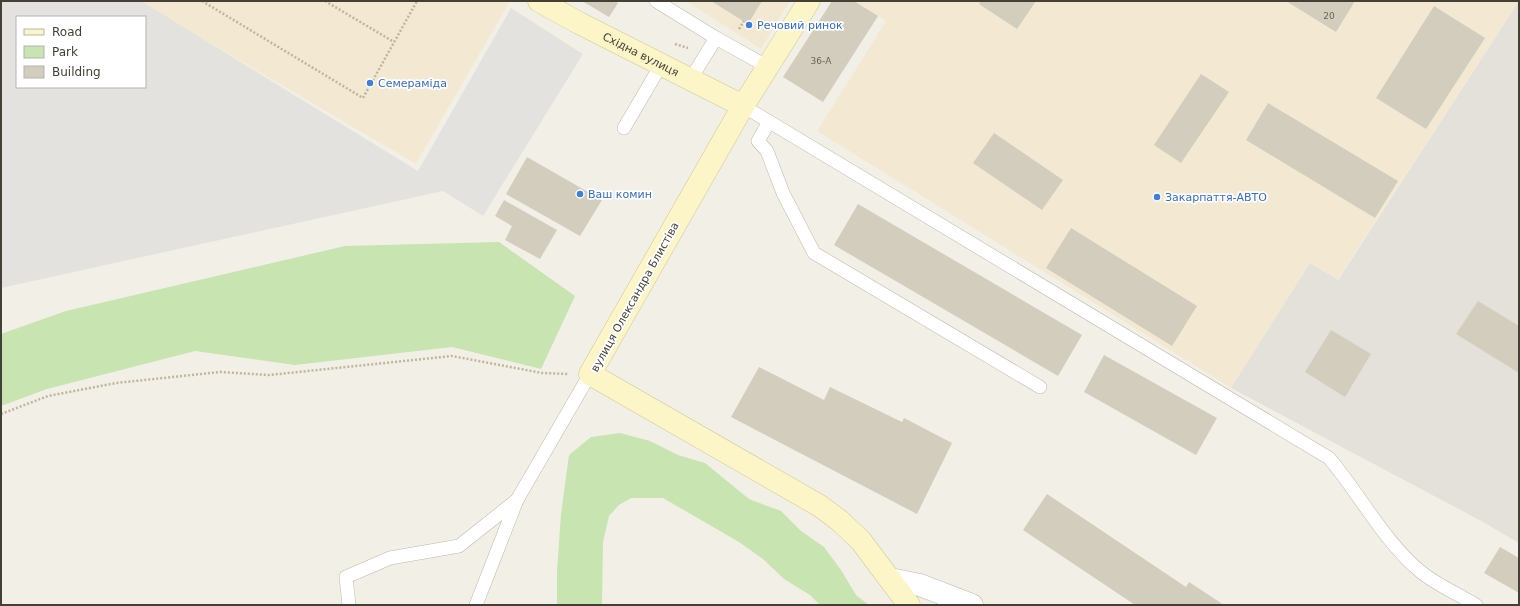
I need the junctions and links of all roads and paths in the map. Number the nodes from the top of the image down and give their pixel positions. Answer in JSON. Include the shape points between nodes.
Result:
{"nodes":[{"id":1,"x":202,"y":1,"type":"edge"},
{"id":2,"x":325,"y":1,"type":"edge"},
{"id":3,"x":417,"y":1,"type":"edge"},
{"id":4,"x":540,"y":1,"type":"edge"},
{"id":5,"x":656,"y":1,"type":"edge"},
{"id":6,"x":809,"y":1,"type":"edge"},
{"id":7,"x":716,"y":38,"type":"junction"},
{"id":8,"x":394,"y":42,"type":"junction"},
{"id":9,"x":661,"y":65,"type":"junction"},
{"id":10,"x":768,"y":67,"type":"junction"},
{"id":11,"x":690,"y":80,"type":"junction"},
{"id":12,"x":743,"y":106,"type":"junction"},
{"id":13,"x":769,"y":122,"type":"junction"},
{"id":14,"x":624,"y":128,"type":"dead end"},
{"id":15,"x":590,"y":374,"type":"junction"},
{"id":16,"x":1040,"y":387,"type":"dead end"},
{"id":17,"x":1,"y":414,"type":"edge"},
{"id":18,"x":517,"y":500,"type":"junction"},
{"id":19,"x":890,"y":579,"type":"junction"},
{"id":20,"x":349,"y":605,"type":"edge"},
{"id":21,"x":476,"y":605,"type":"edge"},
{"id":22,"x":909,"y":605,"type":"edge"},
{"id":23,"x":972,"y":605,"type":"edge"},
{"id":24,"x":1476,"y":605,"type":"edge"}],
"edges":[{"from":1,"to":8,"type":"path","via":[[363,98]]},
{"from":2,"to":8,"type":"path"},
{"from":3,"to":8,"type":"path"},
{"from":4,"to":9,"type":"street","name":"Східна вулиця"},
{"from":5,"to":7,"type":"lane"},
{"from":6,"to":10,"type":"street","name":"вулиця Олександра Блистіва"},
{"from":7,"to":10,"type":"lane"},
{"from":7,"to":11,"type":"lane"},
{"from":9,"to":11,"type":"street","name":"Східна вулиця"},
{"from":9,"to":14,"type":"lane"},
{"from":10,"to":12,"type":"street","name":"вулиця Олександра Блистіва"},
{"from":11,"to":12,"type":"street","name":"Східна вулиця"},
{"from":12,"to":13,"type":"lane"},
{"from":12,"to":15,"type":"street","name":"вулиця Олександра Блистіва"},
{"from":13,"to":16,"type":"lane","via":[[758,141],[767,151],[783,193],[814,253]]},
{"from":13,"to":24,"type":"lane","via":[[1329,458],[1395,545],[1421,572]]},
{"from":15,"to":17,"type":"path","via":[[542,373],[452,356],[269,375],[220,372],[116,383],[48,396]]},
{"from":15,"to":18,"type":"lane"},
{"from":15,"to":19,"type":"street","name":"вулиця Олександра Блистіва","via":[[820,506],[861,541]]},
{"from":18,"to":20,"type":"lane","via":[[459,546],[390,558],[346,576]]},
{"from":18,"to":21,"type":"lane"},
{"from":19,"to":22,"type":"street","name":"вулиця Олександра Блистіва"},
{"from":19,"to":23,"type":"street","via":[[920,585]]}]}
